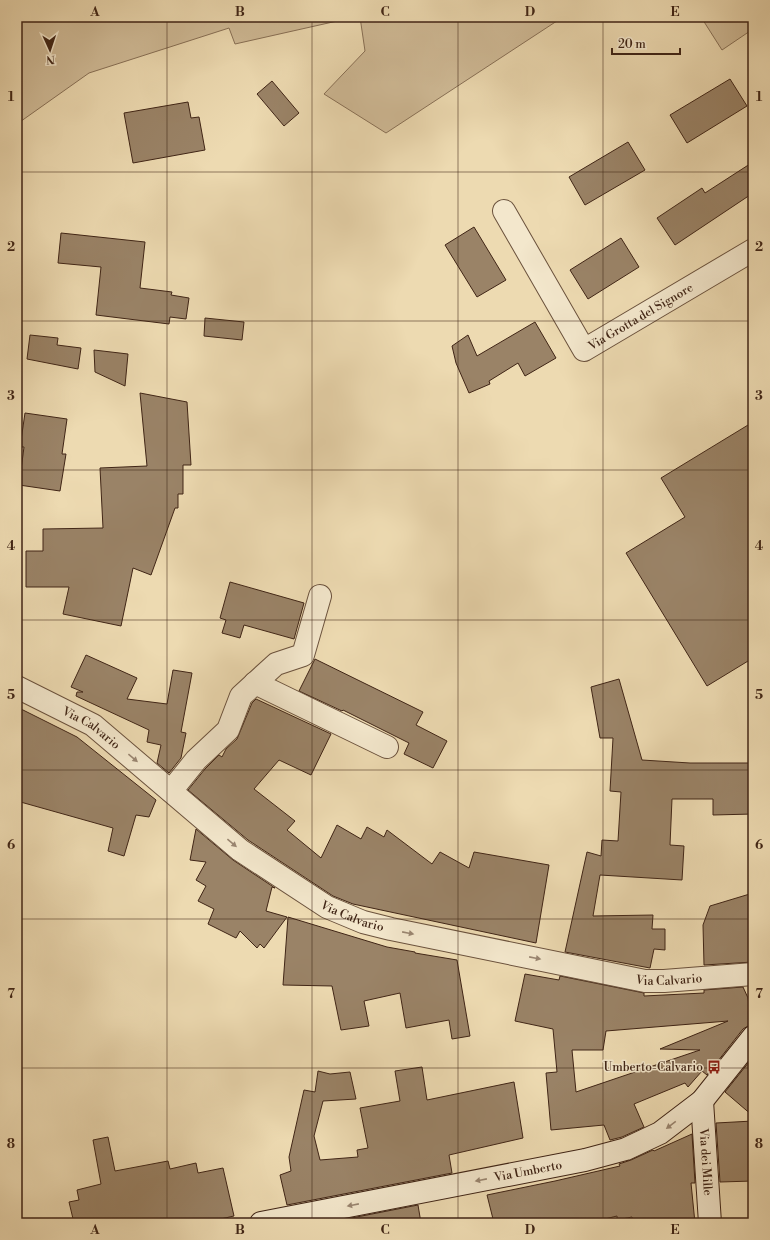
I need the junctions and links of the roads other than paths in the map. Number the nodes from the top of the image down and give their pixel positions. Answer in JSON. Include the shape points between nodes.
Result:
{"nodes":[{"id":1,"x":504,"y":211,"type":"dead end"},
{"id":2,"x":753,"y":250,"type":"edge"},
{"id":3,"x":320,"y":596,"type":"dead end"},
{"id":4,"x":255,"y":683,"type":"junction"},
{"id":5,"x":17,"y":687,"type":"edge"},
{"id":6,"x":387,"y":747,"type":"dead end"},
{"id":7,"x":171,"y":791,"type":"junction"},
{"id":8,"x":747,"y":978,"type":"edge"},
{"id":9,"x":753,"y":1037,"type":"edge"},
{"id":10,"x":702,"y":1101,"type":"junction"},
{"id":11,"x":261,"y":1223,"type":"edge"},
{"id":12,"x":710,"y":1223,"type":"edge"}],
"edges":[{"from":1,"to":2,"type":"street","name":"Via Grotta del Signore","via":[[584,350]]},
{"from":3,"to":4,"type":"street","via":[[303,655],[276,664]]},
{"from":4,"to":6,"type":"street"},
{"from":4,"to":7,"type":"street","via":[[241,696],[228,730],[196,760]]},
{"from":5,"to":7,"type":"street","name":"Via Calvario","one_way":true,"via":[[93,724]]},
{"from":7,"to":8,"type":"street","name":"Via Calvario","one_way":true,"via":[[240,850],[327,907],[363,922],[645,980]]},
{"from":9,"to":10,"type":"street","name":"Via Umberto"},
{"from":10,"to":11,"type":"street","name":"Via Umberto","one_way":true,"via":[[660,1133],[626,1149],[585,1160]]},
{"from":10,"to":12,"type":"street","name":"Via dei Mille"}]}
